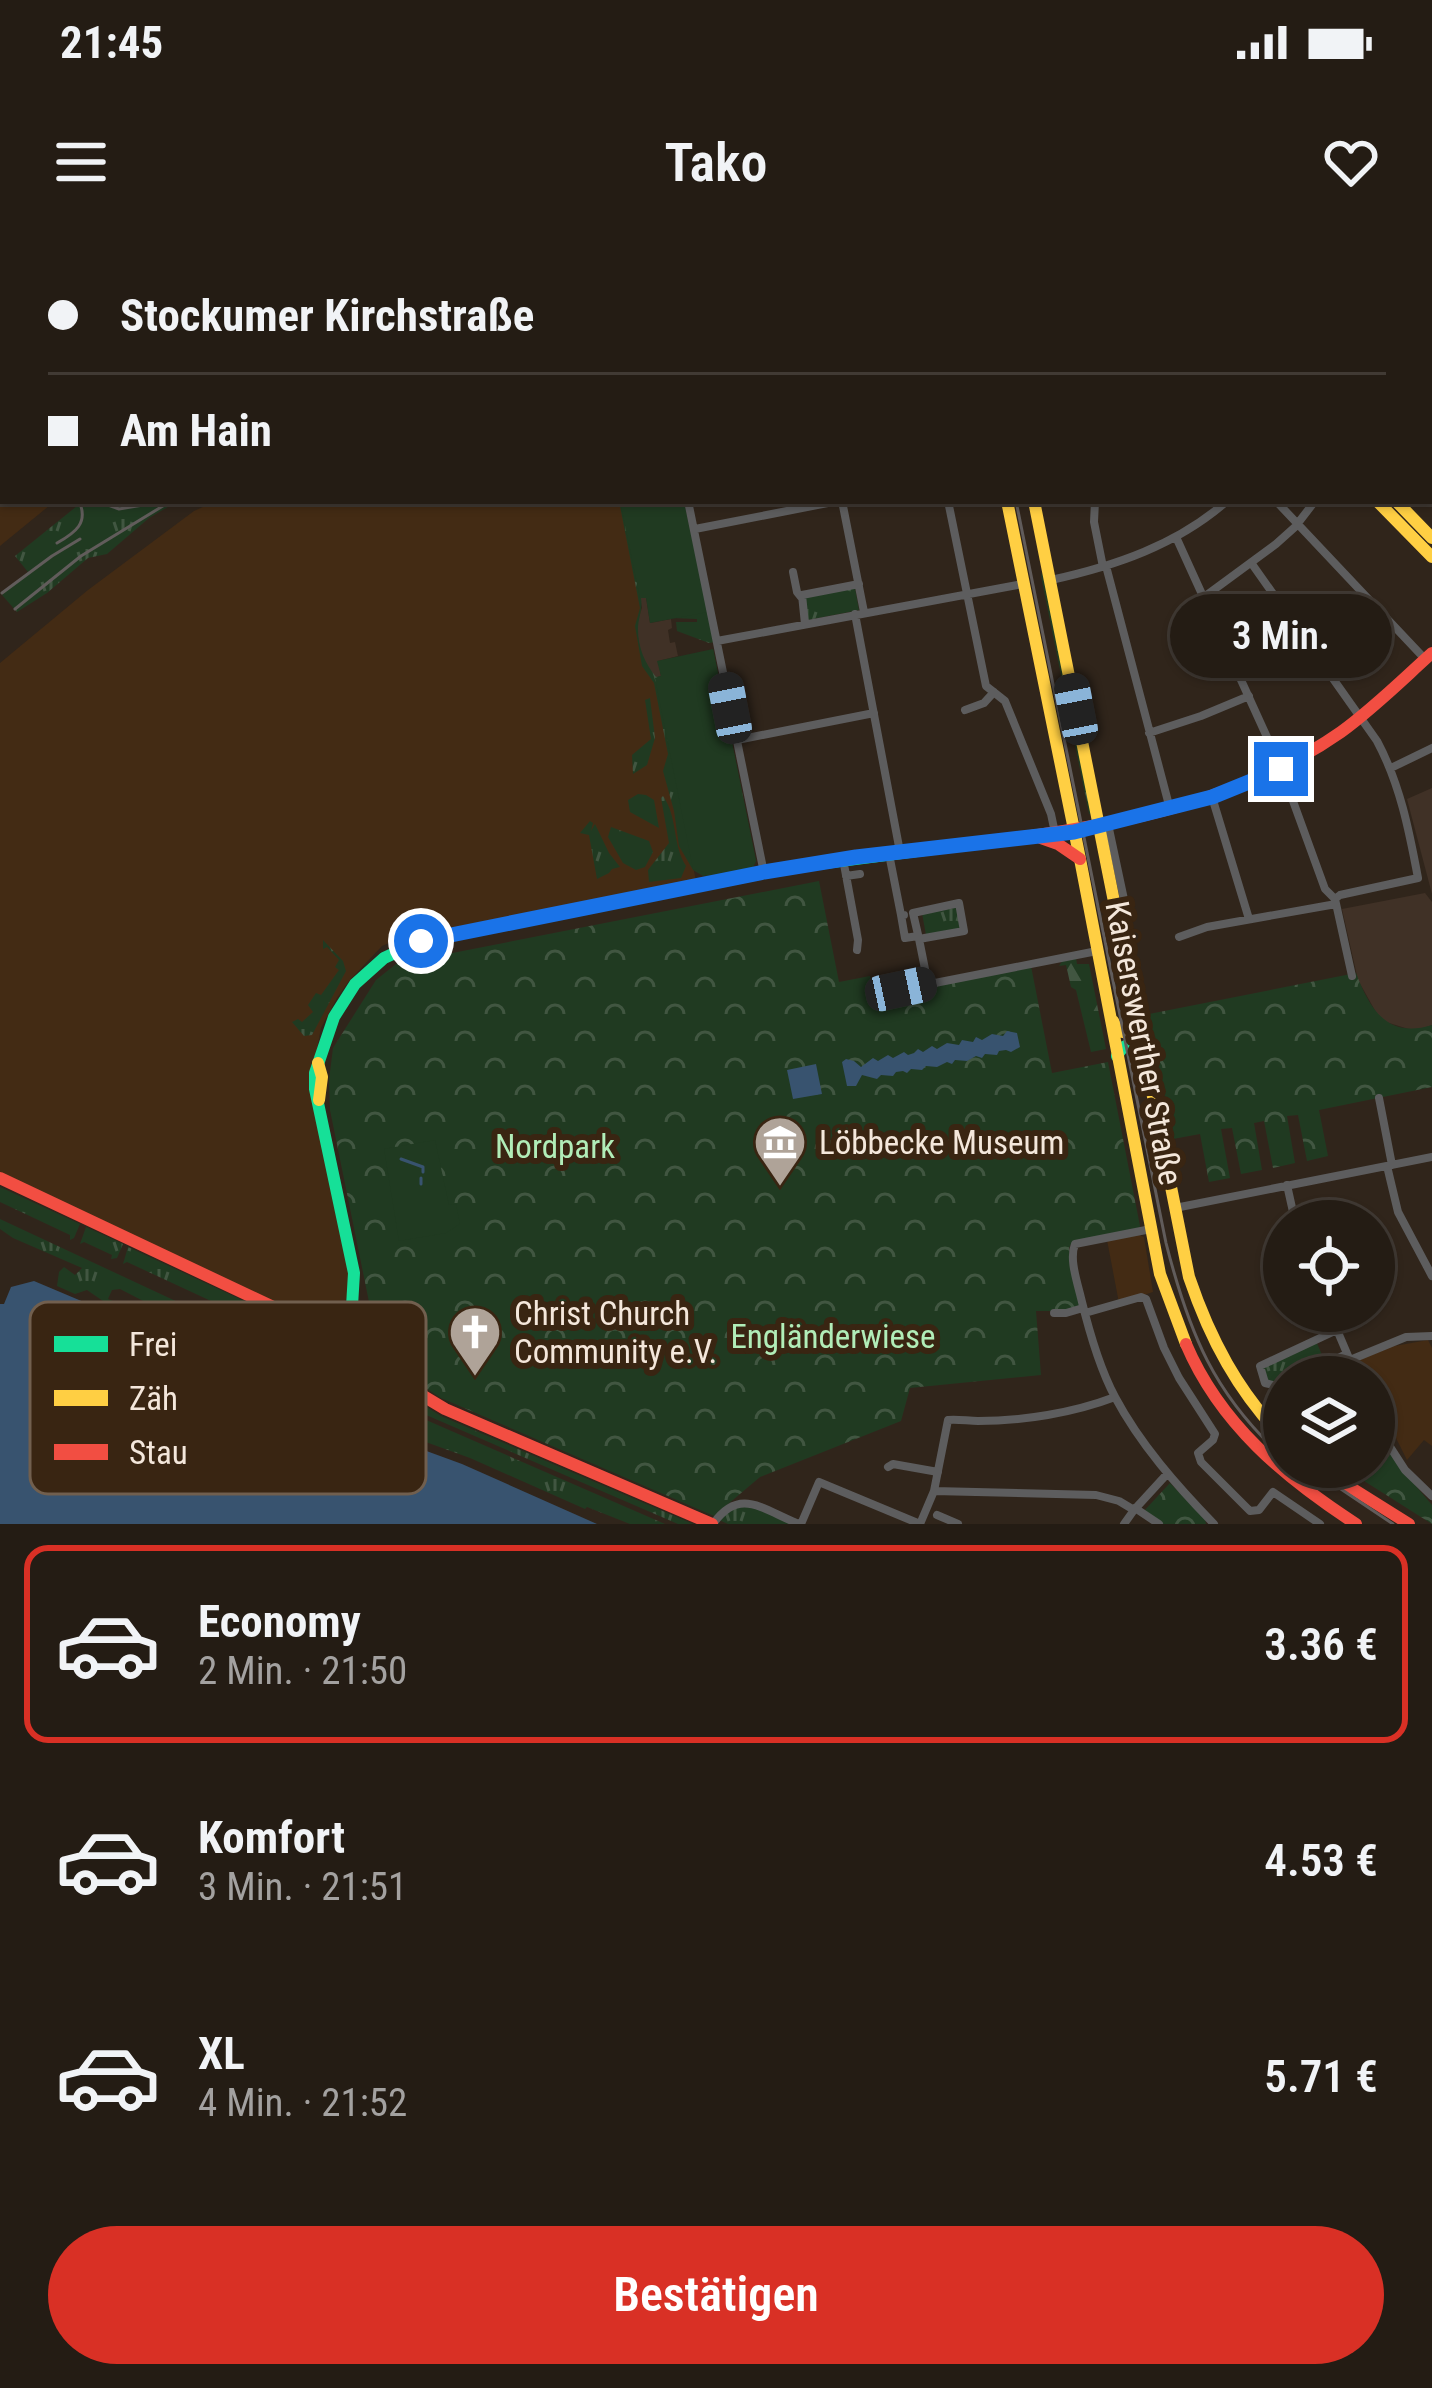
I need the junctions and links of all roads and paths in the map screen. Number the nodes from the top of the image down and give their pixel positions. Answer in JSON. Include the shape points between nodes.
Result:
{"nodes":[{"id":1,"x":689,"y":504,"type":"edge"},
{"id":2,"x":824,"y":504,"type":"edge"},
{"id":3,"x":841,"y":504,"type":"edge"},
{"id":4,"x":949,"y":504,"type":"edge"},
{"id":5,"x":1008,"y":504,"type":"edge"},
{"id":6,"x":1035,"y":504,"type":"edge"},
{"id":7,"x":1091,"y":504,"type":"edge"},
{"id":8,"x":1223,"y":504,"type":"edge"},
{"id":9,"x":1279,"y":504,"type":"edge"},
{"id":10,"x":1313,"y":504,"type":"edge"},
{"id":11,"x":1380,"y":504,"type":"edge"},
{"id":12,"x":1399,"y":504,"type":"edge"},
{"id":13,"x":1297,"y":523,"type":"junction"},
{"id":14,"x":694,"y":529,"type":"junction"},
{"id":15,"x":1432,"y":534,"type":"edge"},
{"id":16,"x":1176,"y":537,"type":"junction"},
{"id":17,"x":1432,"y":557,"type":"edge"},
{"id":18,"x":1252,"y":564,"type":"junction"},
{"id":19,"x":1104,"y":567,"type":"junction"},
{"id":20,"x":794,"y":572,"type":"dead end"},
{"id":21,"x":1051,"y":580,"type":"junction"},
{"id":22,"x":859,"y":584,"type":"junction"},
{"id":23,"x":1023,"y":584,"type":"junction"},
{"id":24,"x":967,"y":593,"type":"junction"},
{"id":25,"x":801,"y":597,"type":"junction"},
{"id":26,"x":1204,"y":597,"type":"junction"},
{"id":27,"x":860,"y":613,"type":"junction"},
{"id":28,"x":806,"y":624,"type":"junction"},
{"id":29,"x":717,"y":641,"type":"junction"},
{"id":30,"x":1428,"y":656,"type":"edge"},
{"id":31,"x":994,"y":692,"type":"junction"},
{"id":32,"x":1249,"y":696,"type":"junction"},
{"id":33,"x":965,"y":710,"type":"dead end"},
{"id":34,"x":874,"y":713,"type":"junction"},
{"id":35,"x":1360,"y":717,"type":"junction"},
{"id":36,"x":1149,"y":733,"type":"junction"},
{"id":37,"x":736,"y":740,"type":"junction"},
{"id":38,"x":1432,"y":748,"type":"edge"},
{"id":39,"x":1391,"y":768,"type":"junction"},
{"id":40,"x":1281,"y":769,"type":"junction"},
{"id":41,"x":1212,"y":797,"type":"junction"},
{"id":42,"x":1170,"y":809,"type":"junction"},
{"id":43,"x":1104,"y":825,"type":"junction"},
{"id":44,"x":1055,"y":836,"type":"junction"},
{"id":45,"x":894,"y":853,"type":"junction"},
{"id":46,"x":843,"y":859,"type":"junction"},
{"id":47,"x":1080,"y":859,"type":"junction"},
{"id":48,"x":764,"y":872,"type":"junction"},
{"id":49,"x":860,"y":874,"type":"dead end"},
{"id":50,"x":846,"y":876,"type":"junction"},
{"id":51,"x":1335,"y":901,"type":"junction"},
{"id":52,"x":913,"y":913,"type":"junction"},
{"id":53,"x":901,"y":915,"type":"junction"},
{"id":54,"x":1249,"y":920,"type":"junction"},
{"id":55,"x":1179,"y":937,"type":"dead end"},
{"id":56,"x":918,"y":938,"type":"junction"},
{"id":57,"x":857,"y":950,"type":"dead end"},
{"id":58,"x":1097,"y":951,"type":"junction"},
{"id":59,"x":1352,"y":976,"type":"dead end"},
{"id":60,"x":928,"y":984,"type":"junction"},
{"id":61,"x":874,"y":995,"type":"dead end"},
{"id":62,"x":1139,"y":1017,"type":"junction"},
{"id":63,"x":1110,"y":1019,"type":"junction"},
{"id":64,"x":1117,"y":1056,"type":"junction"},
{"id":65,"x":1148,"y":1061,"type":"junction"},
{"id":66,"x":1378,"y":1098,"type":"dead end"},
{"id":67,"x":1432,"y":1156,"type":"edge"},
{"id":68,"x":1389,"y":1165,"type":"junction"},
{"id":69,"x":2,"y":1176,"type":"edge"},
{"id":70,"x":1287,"y":1185,"type":"junction"},
{"id":71,"x":1290,"y":1200,"type":"edge"},
{"id":72,"x":1175,"y":1208,"type":"junction"},
{"id":73,"x":1152,"y":1228,"type":"junction"},
{"id":74,"x":1432,"y":1276,"type":"edge"},
{"id":75,"x":266,"y":1302,"type":"edge"},
{"id":76,"x":352,"y":1302,"type":"edge"},
{"id":77,"x":1084,"y":1311,"type":"junction"},
{"id":78,"x":1054,"y":1312,"type":"dead end"},
{"id":79,"x":1332,"y":1332,"type":"edge"},
{"id":80,"x":1432,"y":1336,"type":"edge"},
{"id":81,"x":1277,"y":1356,"type":"edge"},
{"id":82,"x":1351,"y":1356,"type":"edge"},
{"id":83,"x":1115,"y":1397,"type":"junction"},
{"id":84,"x":426,"y":1398,"type":"edge"},
{"id":85,"x":1263,"y":1417,"type":"edge"},
{"id":86,"x":1395,"y":1455,"type":"edge"},
{"id":87,"x":888,"y":1467,"type":"dead end"},
{"id":88,"x":938,"y":1472,"type":"junction"},
{"id":89,"x":1167,"y":1474,"type":"junction"},
{"id":90,"x":1352,"y":1488,"type":"edge"},
{"id":91,"x":934,"y":1491,"type":"junction"},
{"id":92,"x":1432,"y":1496,"type":"edge"},
{"id":93,"x":1134,"y":1509,"type":"junction"},
{"id":94,"x":926,"y":1510,"type":"junction"},
{"id":95,"x":935,"y":1520,"type":"edge"},
{"id":96,"x":713,"y":1524,"type":"edge"},
{"id":97,"x":800,"y":1524,"type":"edge"},
{"id":98,"x":920,"y":1524,"type":"edge"},
{"id":99,"x":958,"y":1524,"type":"edge"},
{"id":100,"x":1124,"y":1524,"type":"edge"},
{"id":101,"x":1159,"y":1524,"type":"edge"},
{"id":102,"x":1213,"y":1524,"type":"edge"},
{"id":103,"x":1320,"y":1524,"type":"edge"},
{"id":104,"x":1356,"y":1524,"type":"edge"},
{"id":105,"x":1409,"y":1524,"type":"edge"}],
"edges":[{"from":1,"to":14,"type":"street"},
{"from":2,"to":14,"type":"street"},
{"from":3,"to":22,"type":"street"},
{"from":4,"to":24,"type":"street"},
{"from":5,"to":23,"type":"main road","name":"Kaiserswerther Straße"},
{"from":6,"to":21,"type":"main road","name":"Kaiserswerther Straße"},
{"from":7,"to":19,"type":"street"},
{"from":8,"to":16,"type":"street"},
{"from":9,"to":13,"type":"street"},
{"from":10,"to":13,"type":"street"},
{"from":11,"to":17,"type":"main road"},
{"from":12,"to":15,"type":"main road"},
{"from":13,"to":18,"type":"street"},
{"from":13,"to":30,"type":"street"},
{"from":14,"to":29,"type":"street"},
{"from":16,"to":19,"type":"street"},
{"from":16,"to":26,"type":"street"},
{"from":18,"to":26,"type":"street"},
{"from":18,"to":35,"type":"street"},
{"from":19,"to":21,"type":"street"},
{"from":19,"to":36,"type":"street"},
{"from":20,"to":25,"type":"street"},
{"from":21,"to":43,"type":"main road","name":"Kaiserswerther Straße"},
{"from":22,"to":25,"type":"street"},
{"from":22,"to":27,"type":"street"},
{"from":23,"to":24,"type":"street"},
{"from":23,"to":44,"type":"main road","name":"Kaiserswerther Straße"},
{"from":24,"to":27,"type":"street"},
{"from":24,"to":31,"type":"street","via":[[986,686]]},
{"from":25,"to":28,"type":"street"},
{"from":26,"to":32,"type":"street"},
{"from":27,"to":28,"type":"street"},
{"from":27,"to":34,"type":"street"},
{"from":28,"to":29,"type":"street"},
{"from":29,"to":37,"type":"street"},
{"from":30,"to":35,"type":"main road"},
{"from":31,"to":33,"type":"street"},
{"from":31,"to":44,"type":"street","via":[[1005,701]]},
{"from":32,"to":36,"type":"street"},
{"from":32,"to":40,"type":"street"},
{"from":34,"to":37,"type":"street"},
{"from":34,"to":45,"type":"street"},
{"from":35,"to":39,"type":"street"},
{"from":35,"to":40,"type":"main road"},
{"from":36,"to":42,"type":"street"},
{"from":37,"to":48,"type":"street"},
{"from":38,"to":39,"type":"street"},
{"from":39,"to":51,"type":"street","via":[[1418,878]]},
{"from":40,"to":41,"type":"main road"},
{"from":40,"to":51,"type":"street"},
{"from":41,"to":42,"type":"main road"},
{"from":41,"to":54,"type":"street"},
{"from":42,"to":43,"type":"main road"},
{"from":43,"to":44,"type":"main road"},
{"from":43,"to":62,"type":"main road","name":"Kaiserswerther Straße"},
{"from":44,"to":45,"type":"main road"},
{"from":44,"to":47,"type":"main road","name":"Kaiserswerther Straße"},
{"from":44,"to":47,"type":"main road"},
{"from":45,"to":46,"type":"main road"},
{"from":45,"to":53,"type":"street"},
{"from":46,"to":48,"type":"main road"},
{"from":46,"to":50,"type":"street"},
{"from":47,"to":58,"type":"main road","name":"Kaiserswerther Straße"},
{"from":48,"to":76,"type":"main road","via":[[448,935],[400,948],[367,970],[329,1024],[314,1071],[355,1280]]},
{"from":49,"to":50,"type":"street"},
{"from":50,"to":57,"type":"street"},
{"from":51,"to":54,"type":"street"},
{"from":51,"to":59,"type":"street"},
{"from":52,"to":53,"type":"street"},
{"from":52,"to":56,"type":"street"},
{"from":52,"to":56,"type":"street","via":[[959,903],[964,931]]},
{"from":53,"to":56,"type":"street","via":[[905,938]]},
{"from":54,"to":55,"type":"street"},
{"from":56,"to":60,"type":"street"},
{"from":58,"to":60,"type":"street"},
{"from":58,"to":63,"type":"main road","name":"Kaiserswerther Straße"},
{"from":60,"to":61,"type":"street"},
{"from":62,"to":63,"type":"main road","via":[[1127,1033]]},
{"from":62,"to":65,"type":"main road","name":"Kaiserswerther Straße"},
{"from":63,"to":64,"type":"main road","name":"Kaiserswerther Straße"},
{"from":64,"to":65,"type":"main road","via":[[1133,1043]]},
{"from":64,"to":73,"type":"main road","name":"Kaiserswerther Straße"},
{"from":65,"to":72,"type":"main road","name":"Kaiserswerther Straße"},
{"from":66,"to":68,"type":"street"},
{"from":67,"to":68,"type":"street"},
{"from":68,"to":70,"type":"street"},
{"from":68,"to":74,"type":"street","via":[[1398,1212]]},
{"from":69,"to":75,"type":"main road"},
{"from":70,"to":71,"type":"street"},
{"from":70,"to":72,"type":"street"},
{"from":72,"to":85,"type":"main road","name":"Kaiserswerther Straße","via":[[1215,1346]]},
{"from":73,"to":77,"type":"street","via":[[1073,1245]]},
{"from":73,"to":104,"type":"main road","name":"Kaiserswerther Straße","via":[[1177,1326],[1216,1400],[1275,1467]]},
{"from":77,"to":78,"type":"street"},
{"from":77,"to":83,"type":"street"},
{"from":77,"to":103,"type":"street","via":[[1146,1299],[1179,1378],[1214,1431],[1198,1453],[1201,1462],[1250,1511],[1274,1492]]},
{"from":79,"to":81,"type":"street"},
{"from":80,"to":82,"type":"street"},
{"from":83,"to":88,"type":"street","via":[[1055,1414],[951,1420]]},
{"from":83,"to":89,"type":"street"},
{"from":84,"to":96,"type":"main road"},
{"from":86,"to":92,"type":"street"},
{"from":87,"to":88,"type":"street"},
{"from":88,"to":91,"type":"street"},
{"from":89,"to":93,"type":"street"},
{"from":89,"to":102,"type":"street"},
{"from":90,"to":105,"type":"main road"},
{"from":91,"to":93,"type":"street","via":[[1096,1495]]},
{"from":91,"to":94,"type":"street"},
{"from":93,"to":100,"type":"street"},
{"from":93,"to":101,"type":"street"},
{"from":94,"to":95,"type":"street"},
{"from":94,"to":98,"type":"street"},
{"from":95,"to":99,"type":"street"},
{"from":96,"to":97,"type":"street","via":[[742,1502]]},
{"from":97,"to":98,"type":"street","via":[[819,1482]]}]}
